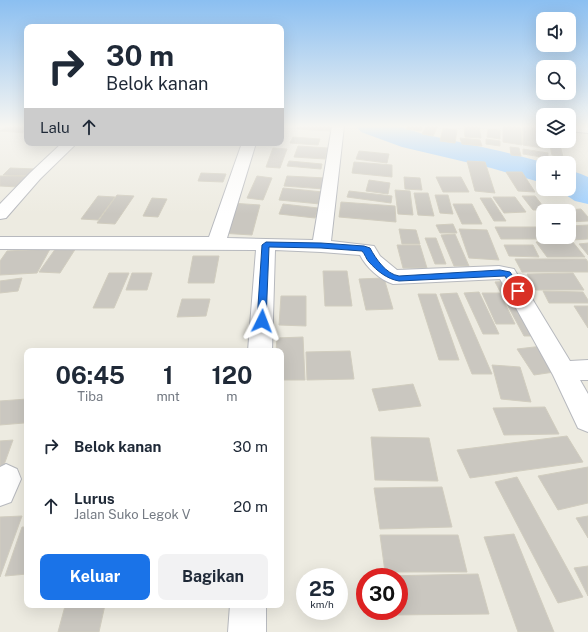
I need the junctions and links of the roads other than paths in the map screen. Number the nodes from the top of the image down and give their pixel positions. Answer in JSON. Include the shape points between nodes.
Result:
{"nodes":[{"id":1,"x":57,"y":155,"type":"edge"},
{"id":2,"x":245,"y":155,"type":"edge"},
{"id":3,"x":334,"y":155,"type":"edge"},
{"id":4,"x":0,"y":214,"type":"edge"},
{"id":5,"x":0,"y":243,"type":"edge"},
{"id":6,"x":216,"y":243,"type":"junction"},
{"id":7,"x":266,"y":245,"type":"junction"},
{"id":8,"x":321,"y":246,"type":"junction"},
{"id":9,"x":260,"y":348,"type":"edge"},
{"id":10,"x":588,"y":370,"type":"edge"},
{"id":11,"x":562,"y":371,"type":"junction"},
{"id":12,"x":588,"y":420,"type":"edge"},
{"id":13,"x":248,"y":608,"type":"edge"},
{"id":14,"x":247,"y":632,"type":"edge"}],
"edges":[{"from":1,"to":4,"type":"street"},
{"from":2,"to":6,"type":"street"},
{"from":3,"to":8,"type":"street"},
{"from":5,"to":6,"type":"street"},
{"from":6,"to":7,"type":"street"},
{"from":7,"to":8,"type":"street"},
{"from":7,"to":9,"type":"street"},
{"from":8,"to":11,"type":"street","via":[[367,250],[372,260],[393,277],[500,272],[507,274]]},
{"from":10,"to":11,"type":"street"},
{"from":11,"to":12,"type":"street"},
{"from":13,"to":14,"type":"street"}]}
